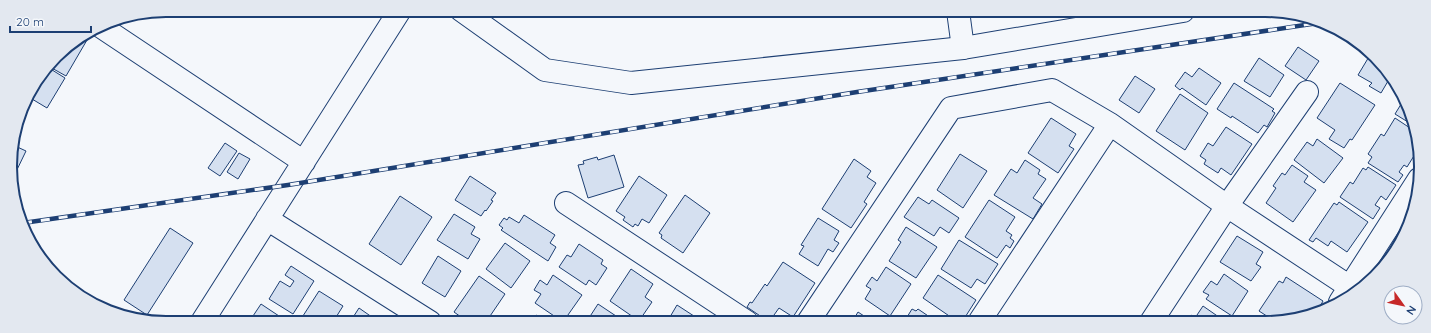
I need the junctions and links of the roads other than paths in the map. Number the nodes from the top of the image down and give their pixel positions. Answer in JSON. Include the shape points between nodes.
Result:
{"nodes":[{"id":1,"x":396,"y":17,"type":"edge"},
{"id":2,"x":472,"y":17,"type":"edge"},
{"id":3,"x":959,"y":17,"type":"edge"},
{"id":4,"x":1147,"y":17,"type":"edge"},
{"id":5,"x":105,"y":30,"type":"edge"},
{"id":6,"x":963,"y":48,"type":"junction"},
{"id":7,"x":1307,"y":92,"type":"dead end"},
{"id":8,"x":1110,"y":124,"type":"junction"},
{"id":9,"x":304,"y":162,"type":"junction"},
{"id":10,"x":1412,"y":189,"type":"edge"},
{"id":11,"x":566,"y":203,"type":"dead end"},
{"id":12,"x":1227,"y":206,"type":"junction"},
{"id":13,"x":266,"y":219,"type":"junction"},
{"id":14,"x":1351,"y":288,"type":"edge"},
{"id":15,"x":1346,"y":292,"type":"edge"},
{"id":16,"x":206,"y":316,"type":"edge"},
{"id":17,"x":420,"y":316,"type":"edge"},
{"id":18,"x":738,"y":316,"type":"edge"},
{"id":19,"x":812,"y":316,"type":"edge"},
{"id":20,"x":984,"y":316,"type":"edge"},
{"id":21,"x":1155,"y":316,"type":"edge"}],
"edges":[{"from":1,"to":9,"type":"street"},
{"from":2,"to":6,"type":"street","via":[[545,70],[631,83]]},
{"from":3,"to":6,"type":"street"},
{"from":4,"to":6,"type":"street"},
{"from":5,"to":9,"type":"street"},
{"from":7,"to":12,"type":"street"},
{"from":8,"to":12,"type":"street"},
{"from":8,"to":19,"type":"street","via":[[1052,90],[951,108]]},
{"from":8,"to":20,"type":"street"},
{"from":9,"to":13,"type":"street"},
{"from":10,"to":14,"type":"street"},
{"from":11,"to":18,"type":"street"},
{"from":12,"to":15,"type":"street"},
{"from":12,"to":21,"type":"street"},
{"from":13,"to":16,"type":"street"},
{"from":13,"to":17,"type":"street"}]}
